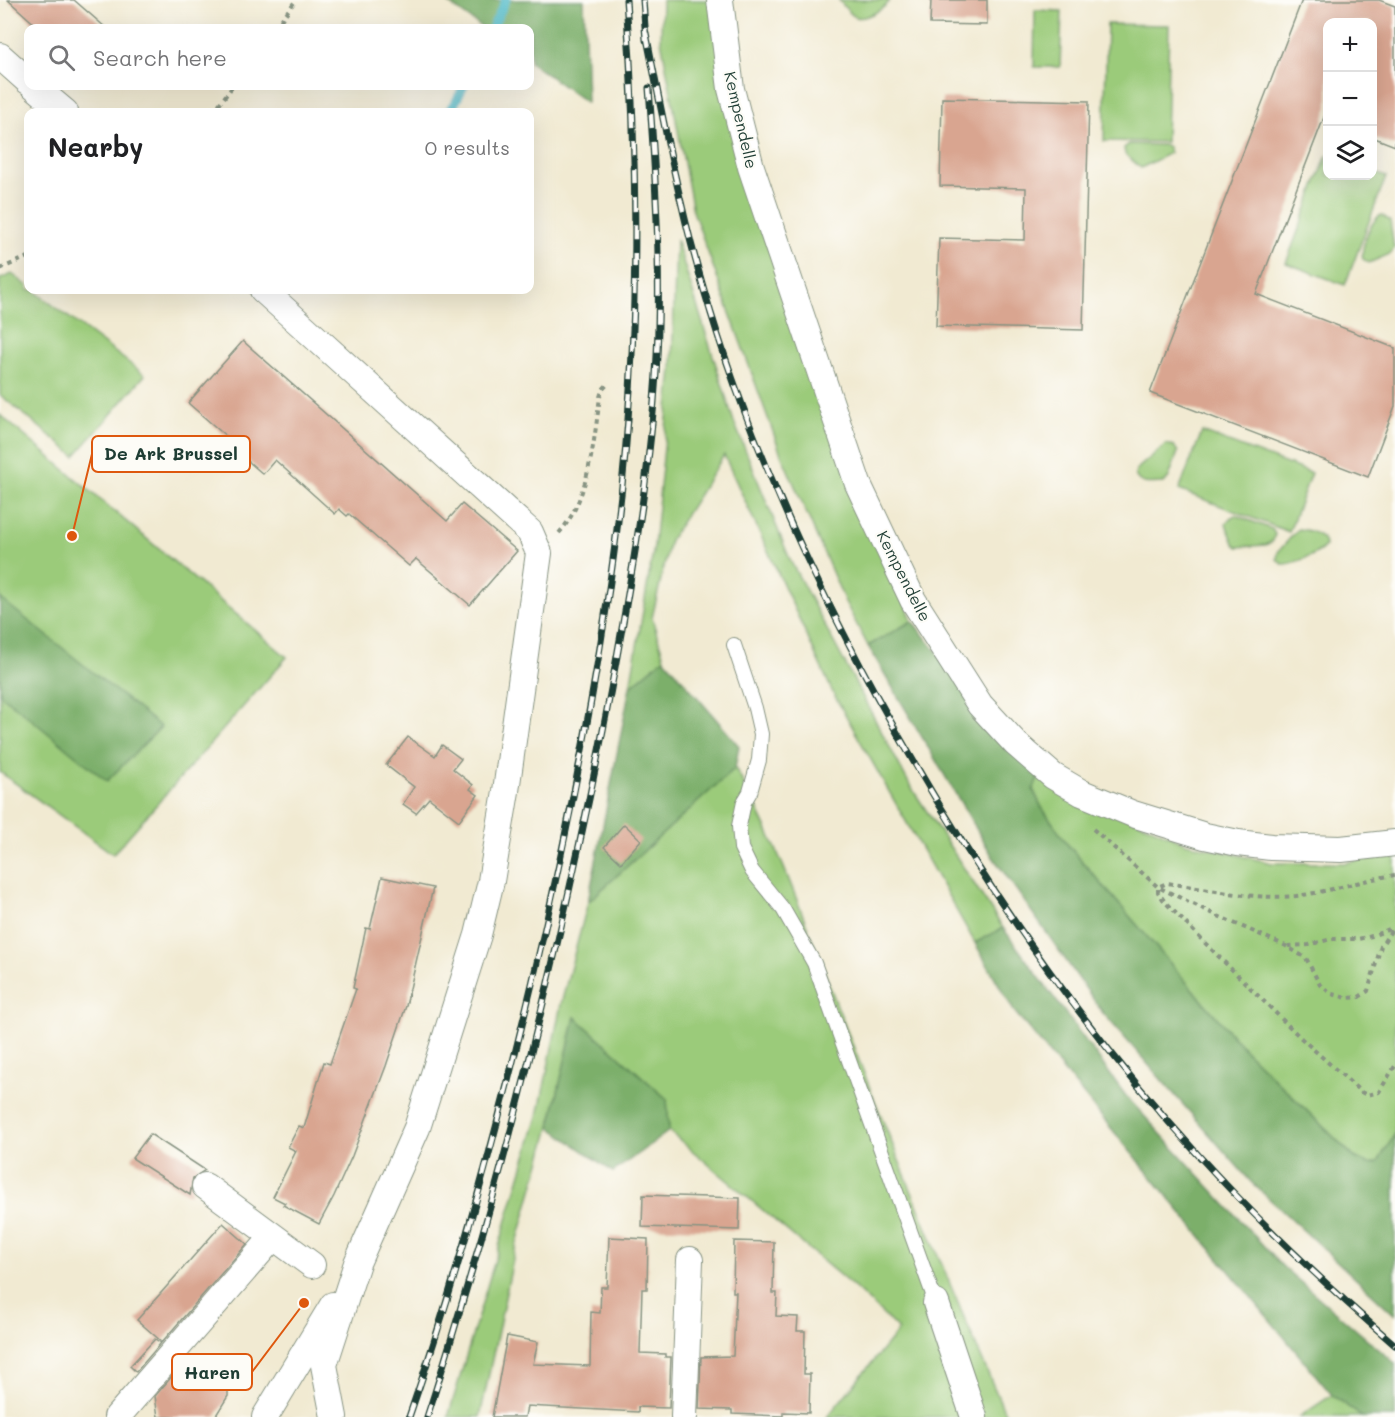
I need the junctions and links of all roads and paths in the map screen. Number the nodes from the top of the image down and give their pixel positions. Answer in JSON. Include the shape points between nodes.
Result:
{"nodes":[{"id":1,"x":297,"y":0,"type":"edge"},
{"id":2,"x":720,"y":0,"type":"edge"},
{"id":3,"x":278,"y":24,"type":"edge"},
{"id":4,"x":0,"y":56,"type":"edge"},
{"id":5,"x":24,"y":77,"type":"edge"},
{"id":6,"x":39,"y":90,"type":"edge"},
{"id":7,"x":230,"y":90,"type":"edge"},
{"id":8,"x":60,"y":108,"type":"edge"},
{"id":9,"x":216,"y":108,"type":"edge"},
{"id":10,"x":24,"y":259,"type":"edge"},
{"id":11,"x":0,"y":269,"type":"edge"},
{"id":12,"x":267,"y":294,"type":"edge"},
{"id":13,"x":608,"y":384,"type":"dead end"},
{"id":14,"x":539,"y":553,"type":"junction"},
{"id":15,"x":734,"y":645,"type":"dead end"},
{"id":16,"x":1082,"y":793,"type":"junction"},
{"id":17,"x":1395,"y":843,"type":"edge"},
{"id":18,"x":1395,"y":875,"type":"edge"},
{"id":19,"x":1158,"y":887,"type":"junction"},
{"id":20,"x":1394,"y":927,"type":"edge"},
{"id":21,"x":1287,"y":946,"type":"junction"},
{"id":22,"x":1395,"y":1066,"type":"edge"},
{"id":23,"x":205,"y":1186,"type":"dead end"},
{"id":24,"x":273,"y":1237,"type":"junction"},
{"id":25,"x":690,"y":1260,"type":"dead end"},
{"id":26,"x":357,"y":1263,"type":"junction"},
{"id":27,"x":312,"y":1265,"type":"dead end"},
{"id":28,"x":936,"y":1303,"type":"joint"},
{"id":29,"x":117,"y":1417,"type":"edge"},
{"id":30,"x":266,"y":1417,"type":"edge"},
{"id":31,"x":334,"y":1417,"type":"edge"},
{"id":32,"x":684,"y":1417,"type":"edge"},
{"id":33,"x":974,"y":1417,"type":"edge"}],
"edges":[{"from":1,"to":3,"type":"path"},
{"from":2,"to":16,"type":"street","name":"Kempendelle","via":[[731,89],[751,167],[858,484],[913,600],[980,705],[1053,776]]},
{"from":4,"to":5,"type":"street"},
{"from":6,"to":8,"type":"street"},
{"from":7,"to":9,"type":"path"},
{"from":10,"to":11,"type":"path"},
{"from":12,"to":14,"type":"street","via":[[530,532]]},
{"from":13,"to":14,"type":"path","via":[[600,396],[592,449],[576,507],[567,525]]},
{"from":14,"to":26,"type":"street","via":[[506,791],[478,935],[417,1128]]},
{"from":15,"to":28,"type":"lane","via":[[761,734],[759,760],[739,826],[741,848],[752,871],[783,909],[814,963]]},
{"from":16,"to":17,"type":"street","name":"Kempendelle","via":[[1133,814],[1238,843],[1306,849]]},
{"from":16,"to":19,"type":"path","via":[[1080,804],[1088,824]]},
{"from":18,"to":19,"type":"path","via":[[1293,896],[1167,883]]},
{"from":19,"to":21,"type":"path"},
{"from":19,"to":22,"type":"path","via":[[1165,902],[1200,938],[1361,1092],[1379,1092]]},
{"from":20,"to":21,"type":"path","via":[[1365,938]]},
{"from":20,"to":21,"type":"path","via":[[1381,946],[1368,991],[1359,997],[1332,994],[1320,985],[1306,958]]},
{"from":23,"to":24,"type":"street"},
{"from":24,"to":27,"type":"street"},
{"from":24,"to":29,"type":"street"},
{"from":25,"to":32,"type":"street"},
{"from":26,"to":30,"type":"street"},
{"from":26,"to":31,"type":"street","via":[[324,1365]]},
{"from":28,"to":33,"type":"street"}]}
